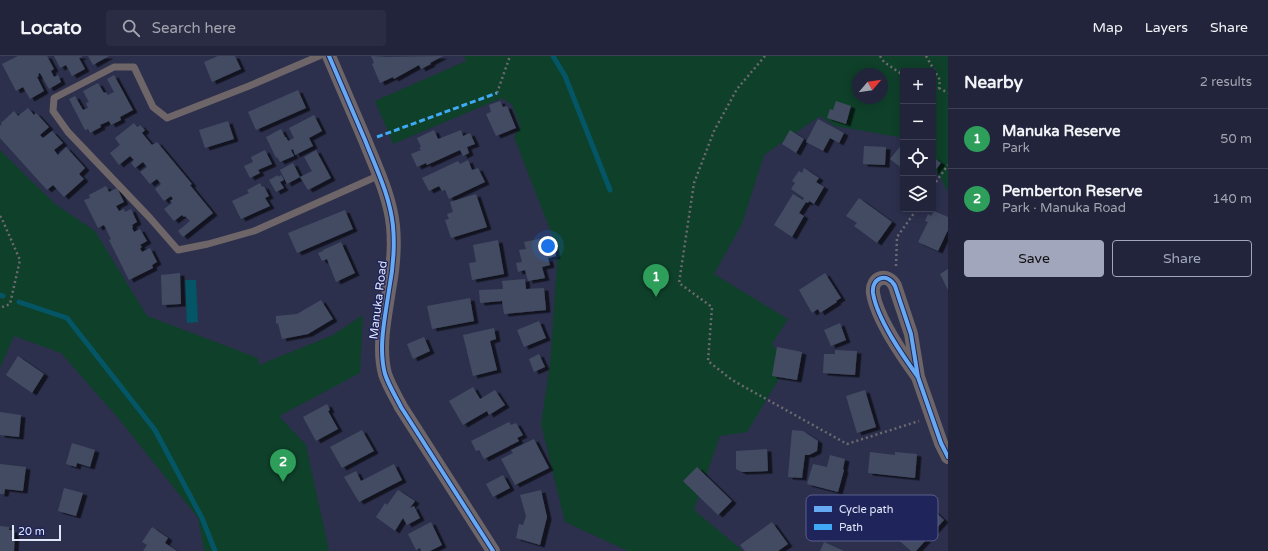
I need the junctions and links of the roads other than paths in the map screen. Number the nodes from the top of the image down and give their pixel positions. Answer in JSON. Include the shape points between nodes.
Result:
{"nodes":[{"id":1,"x":318,"y":56,"type":"edge"},
{"id":2,"x":329,"y":56,"type":"edge"},
{"id":3,"x":380,"y":175,"type":"junction"},
{"id":4,"x":918,"y":377,"type":"junction"},
{"id":5,"x":948,"y":457,"type":"edge"},
{"id":6,"x":493,"y":551,"type":"edge"}],
"edges":[{"from":1,"to":3,"type":"lane","via":[[167,118],[153,107],[134,67],[114,67],[54,98],[53,111],[68,132],[178,250],[254,231]]},
{"from":2,"to":3,"type":"street","name":"Manuka Road"},
{"from":3,"to":6,"type":"street","name":"Manuka Road","via":[[390,210],[393,240],[382,346],[385,374],[401,407]]},
{"from":4,"to":4,"type":"street","via":[[882,319],[876,304],[873,288],[876,280],[880,278],[889,278],[895,286],[911,334]]},
{"from":4,"to":5,"type":"street"}]}
